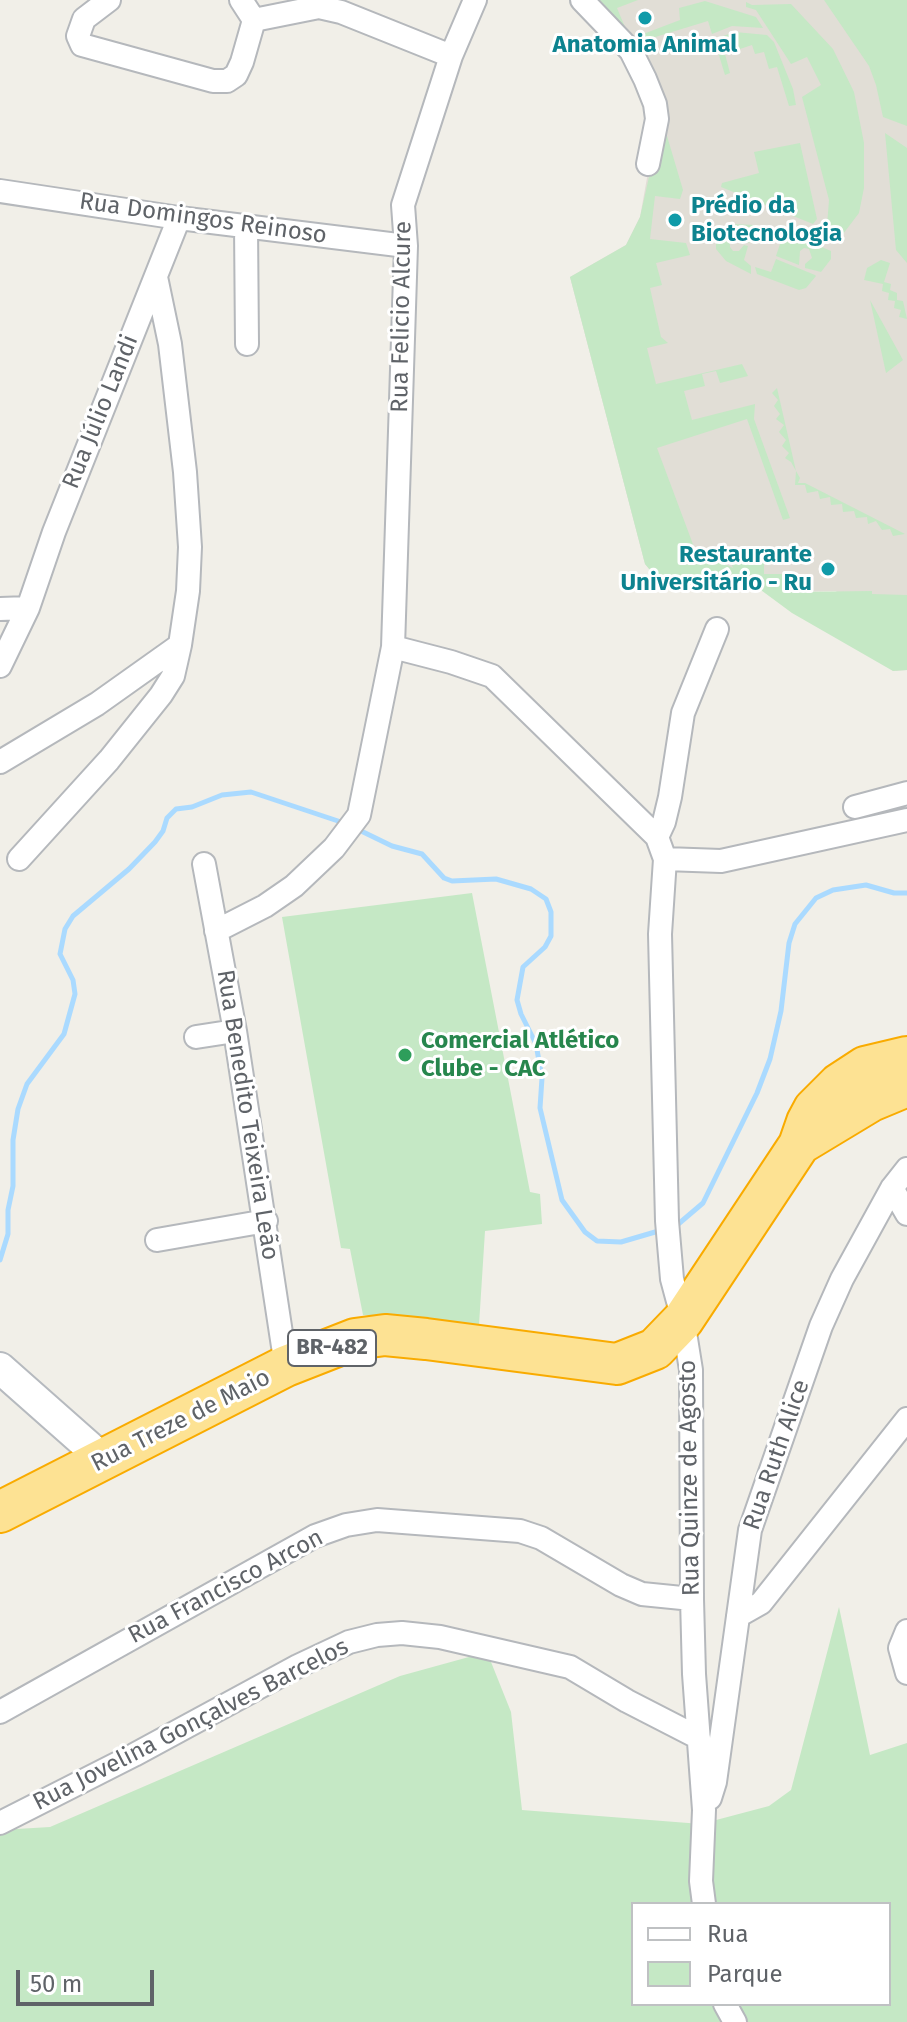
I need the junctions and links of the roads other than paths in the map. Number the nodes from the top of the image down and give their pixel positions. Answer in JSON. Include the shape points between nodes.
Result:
{"nodes":[{"id":1,"x":109,"y":0,"type":"edge"},
{"id":2,"x":241,"y":0,"type":"edge"},
{"id":3,"x":475,"y":0,"type":"edge"},
{"id":4,"x":582,"y":0,"type":"edge"},
{"id":5,"x":254,"y":20,"type":"junction"},
{"id":6,"x":451,"y":56,"type":"junction"},
{"id":7,"x":648,"y":164,"type":"dead end"},
{"id":8,"x":0,"y":191,"type":"edge"},
{"id":9,"x":0,"y":199,"type":"edge"},
{"id":10,"x":179,"y":218,"type":"junction"},
{"id":11,"x":246,"y":226,"type":"junction"},
{"id":12,"x":406,"y":246,"type":"junction"},
{"id":13,"x":156,"y":277,"type":"junction"},
{"id":14,"x":247,"y":344,"type":"dead end"},
{"id":15,"x":28,"y":608,"type":"junction"},
{"id":16,"x":0,"y":609,"type":"edge"},
{"id":17,"x":717,"y":629,"type":"dead end"},
{"id":18,"x":180,"y":645,"type":"junction"},
{"id":19,"x":393,"y":647,"type":"junction"},
{"id":20,"x":0,"y":666,"type":"edge"},
{"id":21,"x":0,"y":762,"type":"edge"},
{"id":22,"x":907,"y":793,"type":"edge"},
{"id":23,"x":855,"y":807,"type":"dead end"},
{"id":24,"x":907,"y":820,"type":"edge"},
{"id":25,"x":657,"y":837,"type":"junction"},
{"id":26,"x":19,"y":859,"type":"dead end"},
{"id":27,"x":665,"y":859,"type":"junction"},
{"id":28,"x":204,"y":864,"type":"dead end"},
{"id":29,"x":216,"y":931,"type":"junction"},
{"id":30,"x":235,"y":1031,"type":"junction"},
{"id":31,"x":196,"y":1037,"type":"dead end"},
{"id":32,"x":899,"y":1074,"type":"edge"},
{"id":33,"x":907,"y":1169,"type":"edge"},
{"id":34,"x":892,"y":1188,"type":"junction"},
{"id":35,"x":907,"y":1214,"type":"edge"},
{"id":36,"x":266,"y":1221,"type":"junction"},
{"id":37,"x":157,"y":1240,"type":"dead end"},
{"id":38,"x":683,"y":1320,"type":"junction"},
{"id":39,"x":286,"y":1366,"type":"junction"},
{"id":40,"x":0,"y":1368,"type":"edge"},
{"id":41,"x":907,"y":1419,"type":"edge"},
{"id":42,"x":104,"y":1460,"type":"junction"},
{"id":43,"x":0,"y":1512,"type":"edge"},
{"id":44,"x":692,"y":1599,"type":"junction"},
{"id":45,"x":738,"y":1616,"type":"junction"},
{"id":46,"x":907,"y":1631,"type":"edge"},
{"id":47,"x":907,"y":1673,"type":"edge"},
{"id":48,"x":0,"y":1712,"type":"edge"},
{"id":49,"x":699,"y":1738,"type":"junction"},
{"id":50,"x":704,"y":1810,"type":"junction"},
{"id":51,"x":0,"y":1823,"type":"edge"},
{"id":52,"x":704,"y":1902,"type":"edge"}],
"edges":[{"from":1,"to":5,"type":"street","via":[[84,19],[78,36],[82,45],[213,81],[236,75]]},
{"from":2,"to":5,"type":"street"},
{"from":3,"to":6,"type":"street","name":"Rua Felicio Alcure"},
{"from":4,"to":7,"type":"street","via":[[631,51],[645,79],[657,119]]},
{"from":5,"to":6,"type":"street","via":[[319,7]]},
{"from":6,"to":12,"type":"street","name":"Rua Felicio Alcure","via":[[403,205]]},
{"from":8,"to":9,"type":"street"},
{"from":8,"to":10,"type":"street","name":"Rua Domingos Reinoso"},
{"from":10,"to":11,"type":"street","name":"Rua Domingos Reinoso"},
{"from":10,"to":13,"type":"street","name":"Rua Júlio Landi"},
{"from":11,"to":12,"type":"street","name":"Rua Domingos Reinoso"},
{"from":11,"to":14,"type":"street"},
{"from":12,"to":19,"type":"street","name":"Rua Felicio Alcure"},
{"from":13,"to":15,"type":"street","name":"Rua Júlio Landi"},
{"from":13,"to":18,"type":"street","via":[[173,372],[190,547]]},
{"from":15,"to":16,"type":"street"},
{"from":15,"to":20,"type":"street","name":"Rua Júlio Landi"},
{"from":17,"to":25,"type":"street","via":[[683,713],[670,797]]},
{"from":18,"to":21,"type":"street","via":[[97,704]]},
{"from":18,"to":26,"type":"street","via":[[173,676],[161,695]]},
{"from":19,"to":25,"type":"street","via":[[492,676]]},
{"from":19,"to":29,"type":"street","name":"Rua Felicio Alcure","via":[[359,815],[294,886]]},
{"from":22,"to":23,"type":"street"},
{"from":24,"to":27,"type":"street","via":[[721,861]]},
{"from":25,"to":27,"type":"street"},
{"from":27,"to":38,"type":"street","name":"Rua Quinze de Agosto","via":[[660,934],[668,1230],[672,1279]]},
{"from":28,"to":29,"type":"street","name":"Rua Benedito Teixeira Leão"},
{"from":29,"to":30,"type":"street","name":"Rua Benedito Teixeira Leão"},
{"from":30,"to":31,"type":"street"},
{"from":30,"to":36,"type":"street","name":"Rua Benedito Teixeira Leão"},
{"from":32,"to":38,"type":"highway","number":"BR-482","via":[[799,1145]]},
{"from":33,"to":34,"type":"street","name":"Rua Ruth Alice"},
{"from":34,"to":35,"type":"street"},
{"from":34,"to":45,"type":"street","name":"Rua Ruth Alice","via":[[821,1326],[750,1530]]},
{"from":36,"to":37,"type":"street"},
{"from":36,"to":39,"type":"street","name":"Rua Benedito Teixeira Leão"},
{"from":38,"to":39,"type":"highway","name":"Rua Treze de Maio","number":"BR-482","via":[[655,1349],[617,1364],[385,1335],[355,1339]]},
{"from":38,"to":44,"type":"street","name":"Rua Quinze de Agosto","via":[[691,1370]]},
{"from":39,"to":42,"type":"highway","name":"Rua Treze de Maio","number":"BR-482"},
{"from":40,"to":42,"type":"street"},
{"from":41,"to":45,"type":"street","via":[[761,1603]]},
{"from":42,"to":43,"type":"highway","name":"Rua Treze de Maio","number":"BR-482"},
{"from":44,"to":48,"type":"street","name":"Rua Francisco Arcon","via":[[642,1594],[520,1531],[377,1520],[346,1525],[315,1536]]},
{"from":44,"to":49,"type":"street","name":"Rua Quinze de Agosto"},
{"from":45,"to":50,"type":"street","name":"Rua Ruth Alice","via":[[715,1782]]},
{"from":46,"to":47,"type":"street","via":[[900,1648]]},
{"from":49,"to":50,"type":"street","name":"Rua Quinze de Agosto"},
{"from":49,"to":51,"type":"street","name":"Rua Jovelina Gonçalves Barcelos","via":[[570,1667],[440,1637],[377,1635],[298,1666]]},
{"from":50,"to":52,"type":"street"}]}
